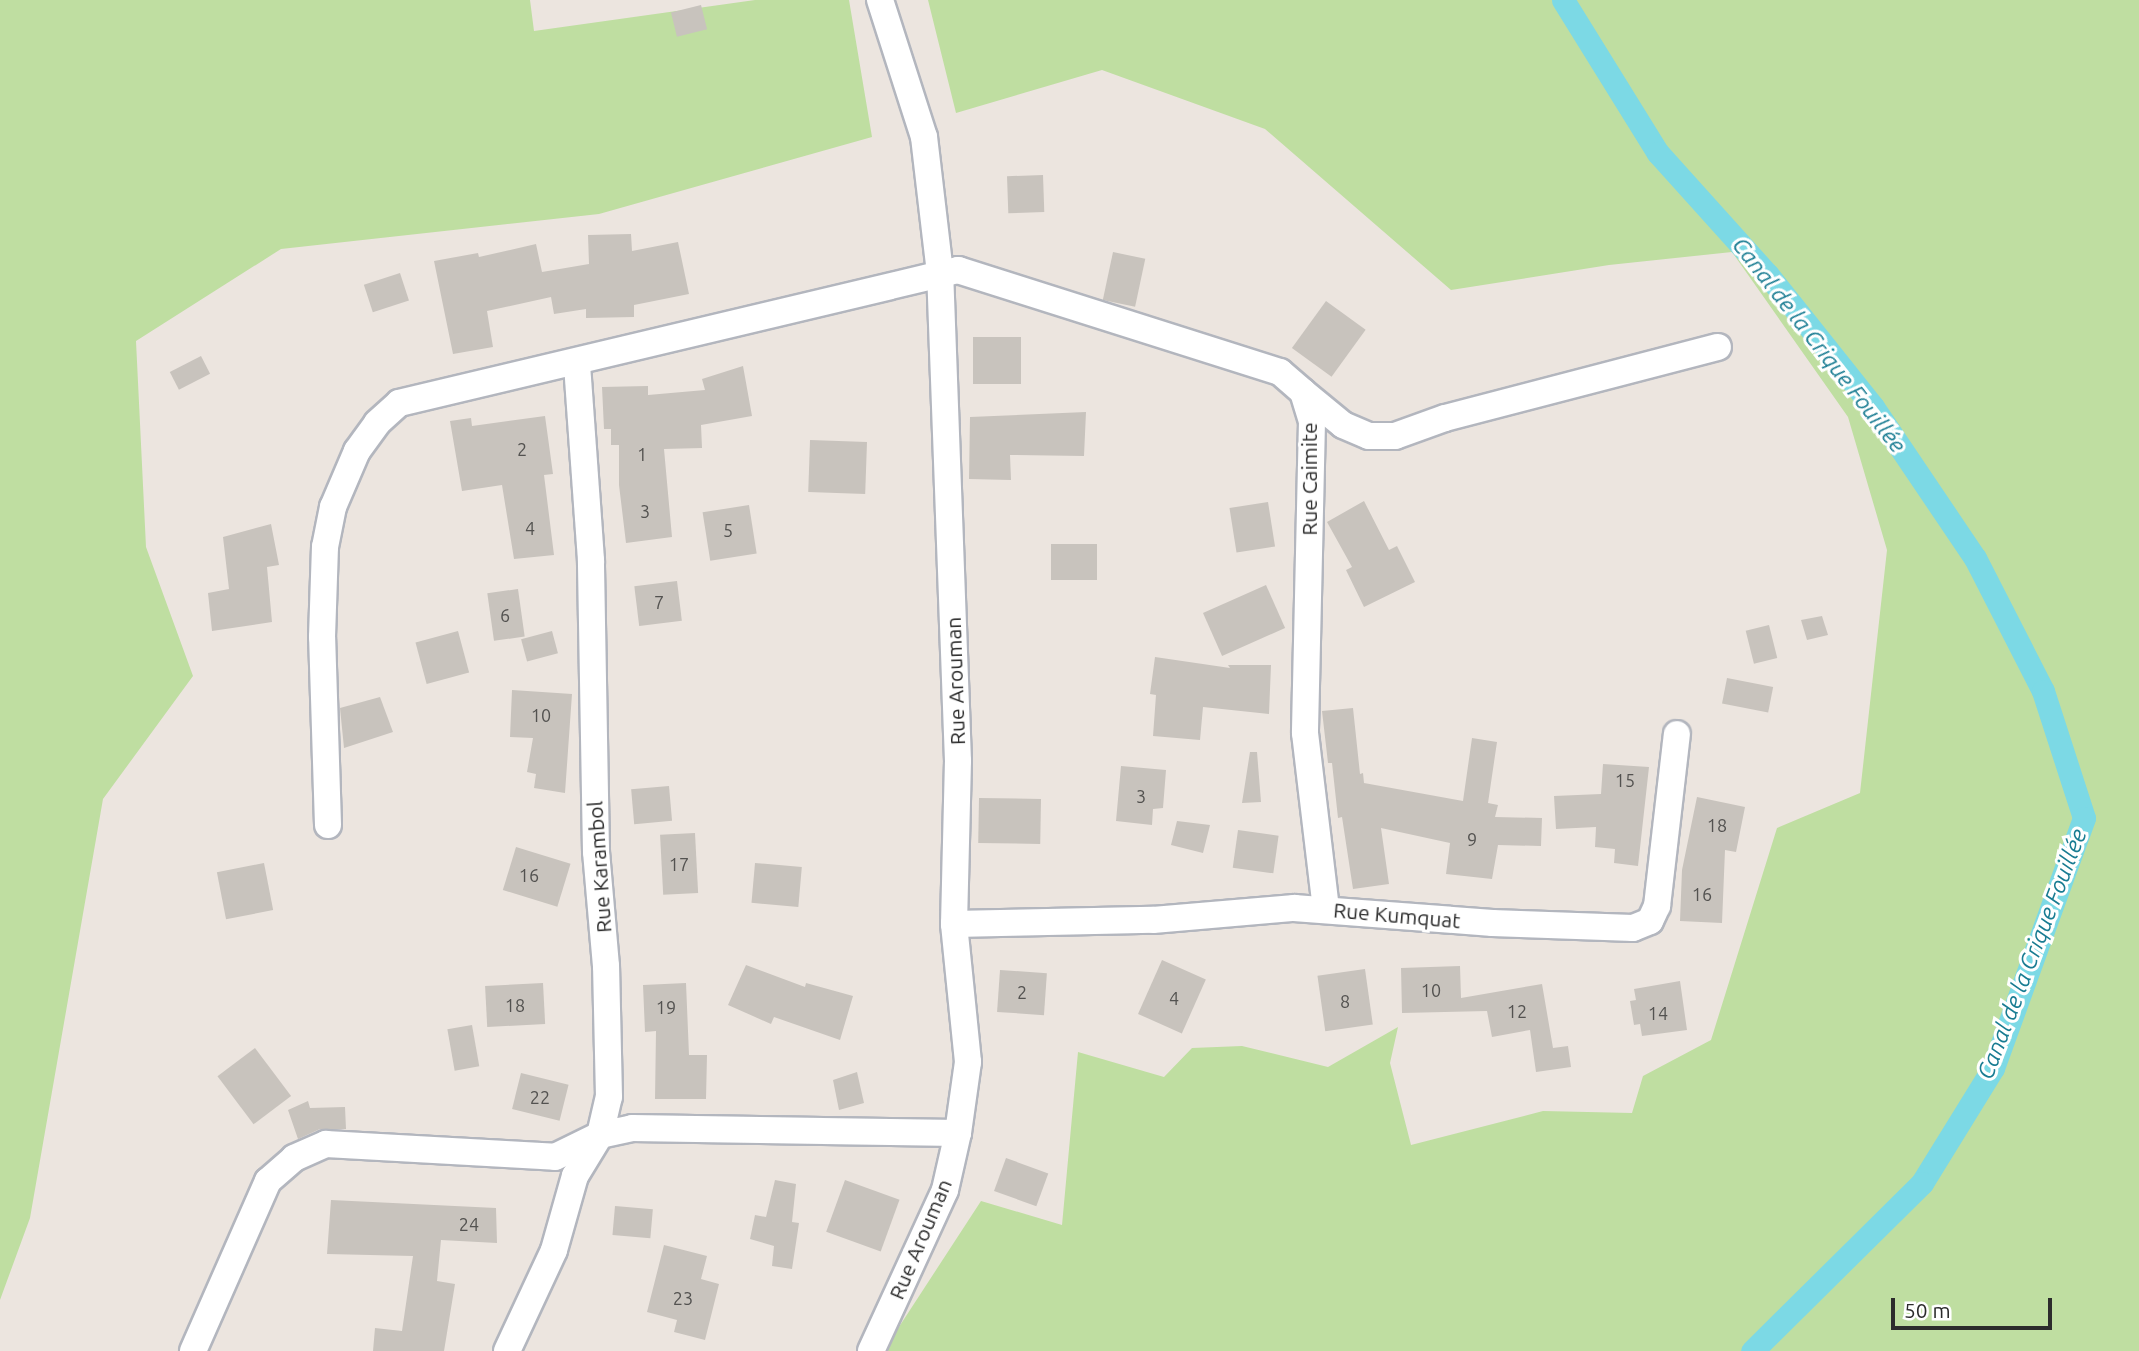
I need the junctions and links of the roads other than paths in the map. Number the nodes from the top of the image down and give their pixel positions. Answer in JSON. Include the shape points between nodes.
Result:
{"nodes":[{"id":1,"x":880,"y":0,"type":"edge"},
{"id":2,"x":940,"y":273,"type":"junction"},
{"id":3,"x":1718,"y":346,"type":"dead end"},
{"id":4,"x":577,"y":363,"type":"junction"},
{"id":5,"x":1303,"y":392,"type":"junction"},
{"id":6,"x":1677,"y":734,"type":"dead end"},
{"id":7,"x":328,"y":825,"type":"dead end"},
{"id":8,"x":1326,"y":909,"type":"junction"},
{"id":9,"x":954,"y":923,"type":"junction"},
{"id":10,"x":958,"y":1133,"type":"junction"},
{"id":11,"x":600,"y":1135,"type":"junction"},
{"id":12,"x":192,"y":1351,"type":"edge"},
{"id":13,"x":508,"y":1351,"type":"edge"},
{"id":14,"x":871,"y":1351,"type":"edge"}],
"edges":[{"from":1,"to":2,"type":"street","name":"Rue Arouman","via":[[924,137]]},
{"from":2,"to":4,"type":"street","name":"Rue Caimite"},
{"from":2,"to":5,"type":"street","name":"Rue Caimite","via":[[975,273],[1280,372]]},
{"from":2,"to":9,"type":"street","name":"Rue Arouman","via":[[958,761]]},
{"from":3,"to":5,"type":"street","via":[[1445,418],[1395,436],[1369,436],[1343,425]]},
{"from":4,"to":7,"type":"street","name":"Rue Caimite","via":[[399,403],[356,451],[333,507],[325,547],[322,637]]},
{"from":4,"to":11,"type":"street","name":"Rue Karambol","via":[[591,560],[596,852],[606,966],[609,1097]]},
{"from":5,"to":8,"type":"street","name":"Rue Caimite","via":[[1312,421],[1306,733]]},
{"from":6,"to":8,"type":"street","name":"Rue Kumquat","via":[[1657,906],[1650,921],[1633,928]]},
{"from":8,"to":9,"type":"street","name":"Rue Kumquat","via":[[1139,920]]},
{"from":9,"to":10,"type":"street","name":"Rue Arouman","via":[[968,1062]]},
{"from":10,"to":11,"type":"street","via":[[632,1128]]},
{"from":10,"to":14,"type":"street","name":"Rue Arouman","via":[[945,1190]]},
{"from":11,"to":12,"type":"street","via":[[555,1157],[326,1144],[294,1158],[268,1181]]},
{"from":11,"to":13,"type":"street","name":"Rue Karambol","via":[[575,1176],[554,1250]]}]}
